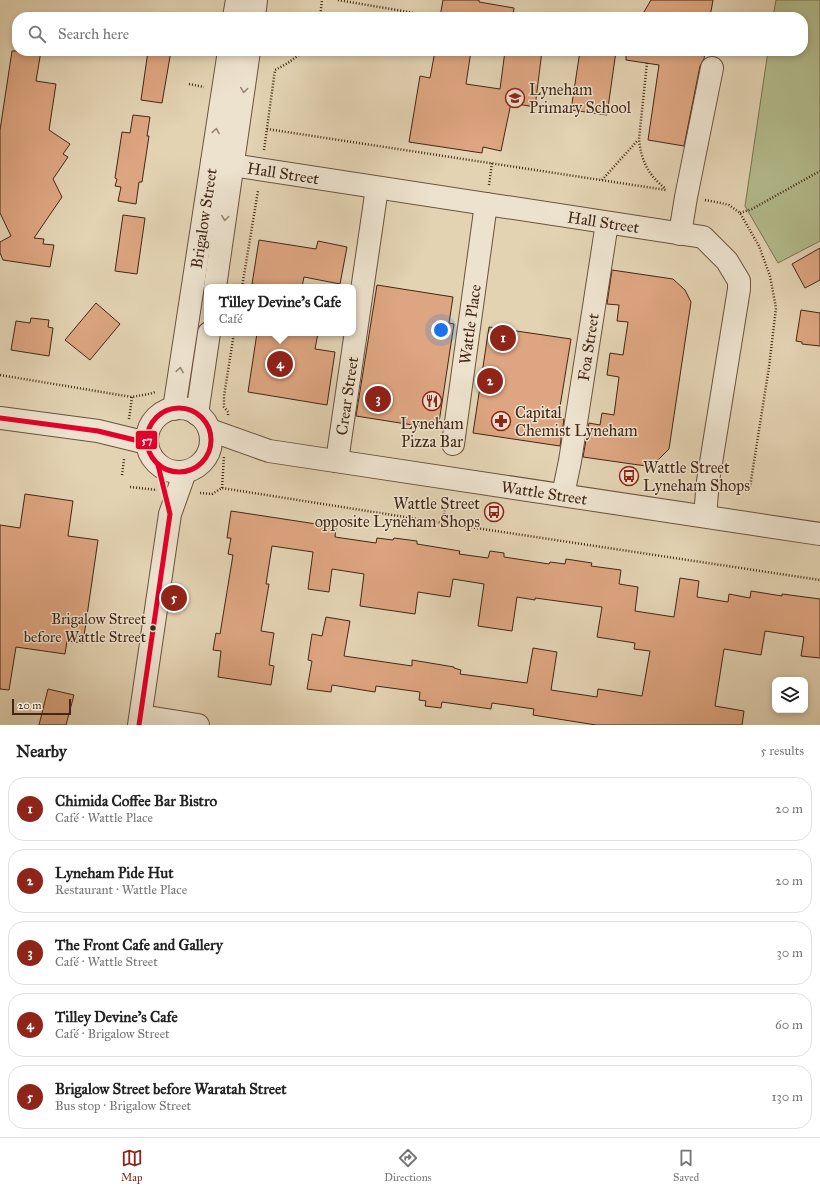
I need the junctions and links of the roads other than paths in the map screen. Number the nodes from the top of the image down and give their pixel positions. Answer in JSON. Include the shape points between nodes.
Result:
{"nodes":[{"id":1,"x":237,"y":0,"type":"edge"},
{"id":2,"x":256,"y":0,"type":"edge"},
{"id":3,"x":235,"y":12,"type":"edge"},
{"id":4,"x":255,"y":12,"type":"edge"},
{"id":5,"x":228,"y":56,"type":"edge"},
{"id":6,"x":248,"y":56,"type":"edge"},
{"id":7,"x":712,"y":68,"type":"dead end"},
{"id":8,"x":212,"y":162,"type":"junction"},
{"id":9,"x":233,"y":166,"type":"junction"},
{"id":10,"x":377,"y":188,"type":"junction"},
{"id":11,"x":486,"y":204,"type":"junction"},
{"id":12,"x":607,"y":223,"type":"junction"},
{"id":13,"x":680,"y":234,"type":"junction"},
{"id":14,"x":216,"y":284,"type":"edge"},
{"id":15,"x":356,"y":331,"type":"edge"},
{"id":16,"x":209,"y":336,"type":"edge"},
{"id":17,"x":355,"y":336,"type":"edge"},
{"id":18,"x":174,"y":409,"type":"junction"},
{"id":19,"x":0,"y":418,"type":"edge"},
{"id":20,"x":154,"y":421,"type":"junction"},
{"id":21,"x":204,"y":422,"type":"junction"},
{"id":22,"x":98,"y":431,"type":"junction"},
{"id":23,"x":147,"y":443,"type":"junction"},
{"id":24,"x":453,"y":444,"type":"dead end"},
{"id":25,"x":269,"y":451,"type":"junction"},
{"id":26,"x":208,"y":455,"type":"junction"},
{"id":27,"x":337,"y":461,"type":"junction"},
{"id":28,"x":158,"y":465,"type":"junction"},
{"id":29,"x":185,"y":472,"type":"junction"},
{"id":30,"x":563,"y":495,"type":"junction"},
{"id":31,"x":170,"y":514,"type":"junction"},
{"id":32,"x":705,"y":516,"type":"junction"},
{"id":33,"x":820,"y":534,"type":"edge"},
{"id":34,"x":140,"y":720,"type":"edge"},
{"id":35,"x":198,"y":725,"type":"edge"}],
"edges":[{"from":1,"to":3,"type":"street"},
{"from":2,"to":4,"type":"street"},
{"from":8,"to":5,"type":"street","name":"Brigalow Street","one_way":true},
{"from":6,"to":9,"type":"street","name":"Brigalow Street","one_way":true},
{"from":7,"to":13,"type":"street"},
{"from":8,"to":9,"type":"street","name":"Hall Street"},
{"from":18,"to":8,"type":"street","name":"Brigalow Street","one_way":true},
{"from":9,"to":10,"type":"street","name":"Hall Street"},
{"from":9,"to":14,"type":"street","name":"Brigalow Street","one_way":true},
{"from":10,"to":11,"type":"street","name":"Hall Street"},
{"from":10,"to":15,"type":"street","name":"Crear Street"},
{"from":11,"to":12,"type":"street","name":"Hall Street"},
{"from":11,"to":24,"type":"street","name":"Wattle Place"},
{"from":12,"to":13,"type":"street","name":"Hall Street"},
{"from":12,"to":30,"type":"street","name":"Foa Street"},
{"from":13,"to":32,"type":"street","name":"Hall Street","via":[[703,237],[727,261],[739,281],[708,480]]},
{"from":16,"to":21,"type":"street"},
{"from":17,"to":27,"type":"street","name":"Crear Street"},
{"from":18,"to":20,"type":"street","via":[[159,415]]},
{"from":18,"to":21,"type":"street","via":[[190,410]]},
{"from":19,"to":22,"type":"street"},
{"from":20,"to":22,"type":"street"},
{"from":20,"to":23,"type":"street"},
{"from":21,"to":25,"type":"street","name":"Wattle Street"},
{"from":21,"to":26,"type":"street","via":[[212,438]]},
{"from":22,"to":23,"type":"street"},
{"from":23,"to":28,"type":"street"},
{"from":25,"to":26,"type":"street","name":"Wattle Street"},
{"from":25,"to":27,"type":"street","name":"Wattle Street"},
{"from":26,"to":29,"type":"street","via":[[194,469]]},
{"from":27,"to":30,"type":"street","name":"Wattle Street"},
{"from":28,"to":29,"type":"street","via":[[166,470]]},
{"from":28,"to":31,"type":"street"},
{"from":29,"to":31,"type":"street"},
{"from":30,"to":32,"type":"street","name":"Wattle Street"},
{"from":31,"to":34,"type":"street"},
{"from":32,"to":33,"type":"street","name":"Wattle Street"},
{"from":34,"to":35,"type":"street"}]}
